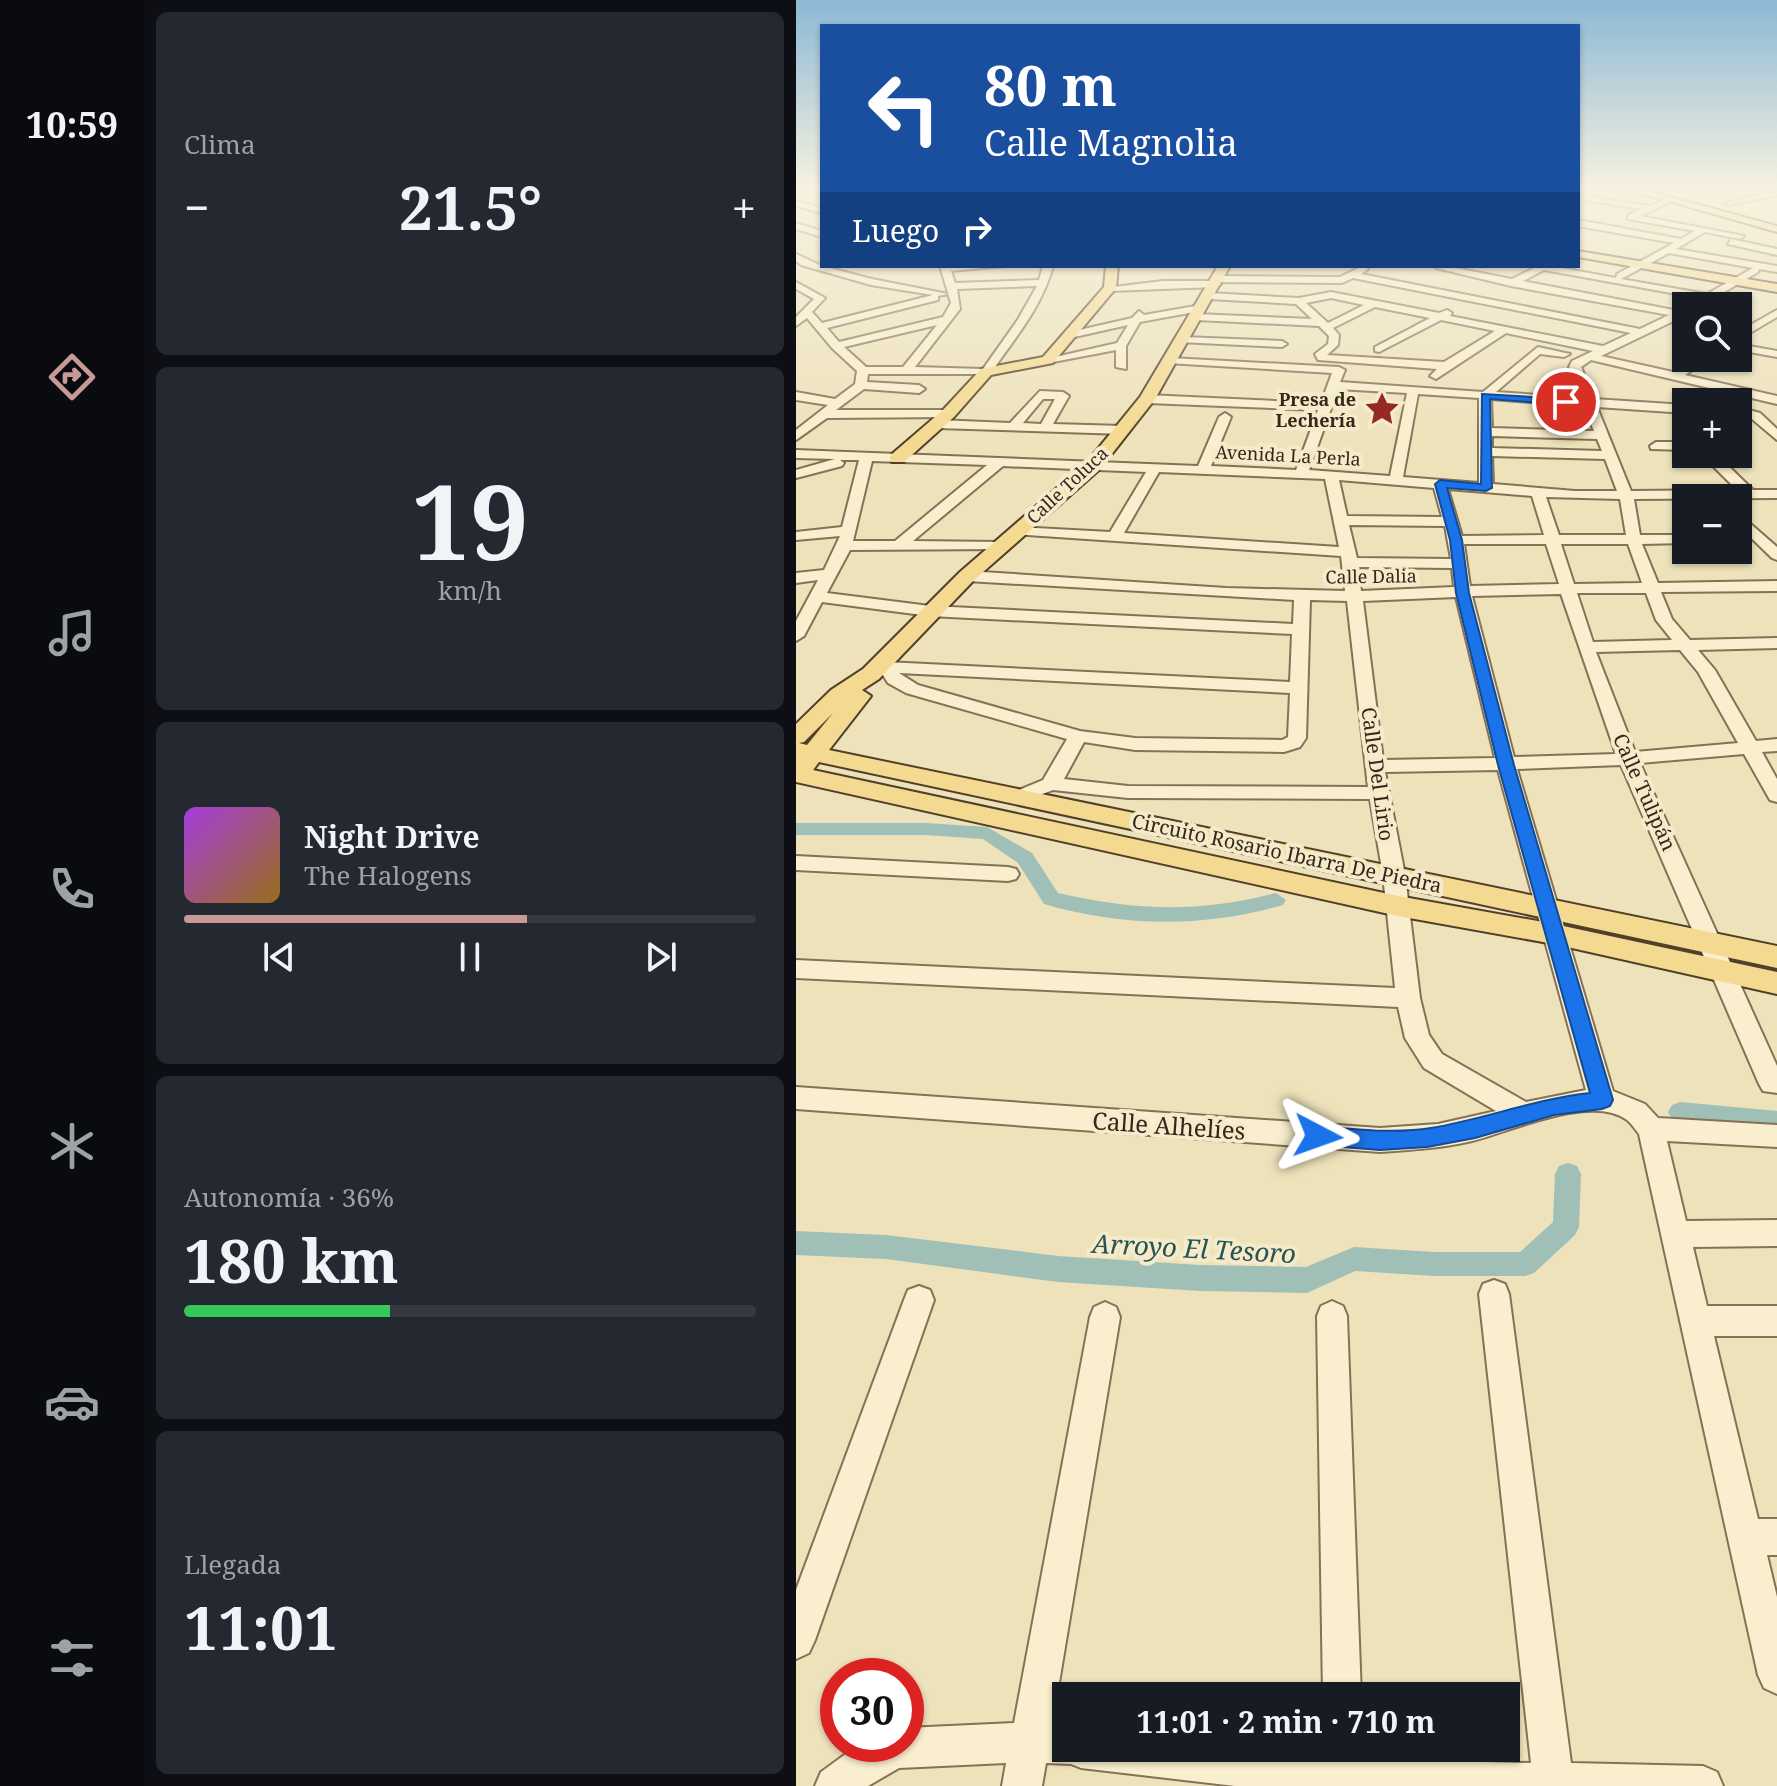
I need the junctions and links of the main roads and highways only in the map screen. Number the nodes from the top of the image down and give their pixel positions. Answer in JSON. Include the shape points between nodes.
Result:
{"nodes":[{"id":1,"x":1112,"y":271,"type":"edge"},
{"id":2,"x":1686,"y":271,"type":"edge"},
{"id":3,"x":1777,"y":288,"type":"edge"},
{"id":4,"x":1211,"y":292,"type":"edge"},
{"id":5,"x":898,"y":458,"type":"road end"},
{"id":6,"x":799,"y":760,"type":"edge"},
{"id":7,"x":1094,"y":826,"type":"junction"},
{"id":8,"x":1550,"y":921,"type":"junction"},
{"id":9,"x":1777,"y":957,"type":"edge"},
{"id":10,"x":1777,"y":983,"type":"edge"}],
"edges":[{"from":1,"to":5,"type":"main road","via":[[1110,288],[1048,360],[986,372]]},
{"from":2,"to":3,"type":"main road"},
{"from":4,"to":6,"type":"main road","name":"Calle Toluca","via":[[1147,399],[1094,465],[930,611],[858,700]]},
{"from":6,"to":7,"type":"main road"},
{"from":6,"to":7,"type":"main road","name":"Circuito Rosario Ibarra De Piedra","via":[[1021,796]]},
{"from":7,"to":8,"type":"main road","name":"Circuito Rosario Ibarra De Piedra","via":[[1394,875]]},
{"from":7,"to":8,"type":"main road","via":[[1398,906]]},
{"from":8,"to":9,"type":"main road","name":"Circuito Rosario Ibarra De Piedra","via":[[1712,942]]},
{"from":8,"to":10,"type":"main road"}]}
